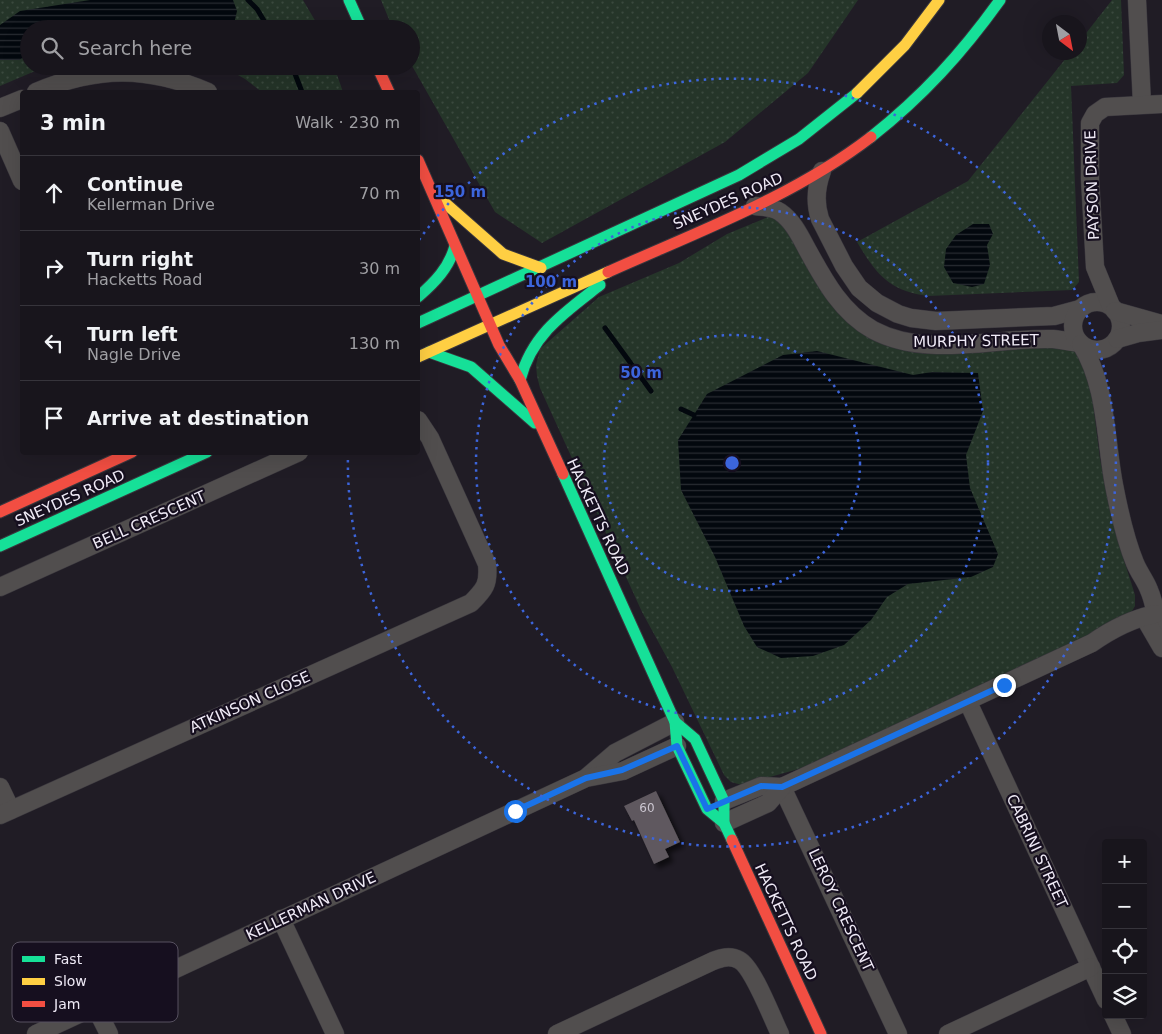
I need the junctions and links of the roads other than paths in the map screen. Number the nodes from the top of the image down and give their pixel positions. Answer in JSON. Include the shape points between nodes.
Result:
{"nodes":[{"id":1,"x":349,"y":0,"type":"edge"},
{"id":2,"x":939,"y":0,"type":"edge"},
{"id":3,"x":1000,"y":0,"type":"edge"},
{"id":4,"x":1137,"y":0,"type":"edge"},
{"id":5,"x":358,"y":20,"type":"edge"},
{"id":6,"x":102,"y":75,"type":"edge"},
{"id":7,"x":152,"y":75,"type":"edge"},
{"id":8,"x":382,"y":75,"type":"edge"},
{"id":9,"x":42,"y":90,"type":"edge"},
{"id":10,"x":203,"y":90,"type":"edge"},
{"id":11,"x":388,"y":90,"type":"edge"},
{"id":12,"x":20,"y":100,"type":"edge"},
{"id":13,"x":1142,"y":104,"type":"junction"},
{"id":14,"x":1162,"y":104,"type":"edge"},
{"id":15,"x":0,"y":108,"type":"edge"},
{"id":16,"x":0,"y":131,"type":"edge"},
{"id":17,"x":420,"y":165,"type":"edge"},
{"id":18,"x":822,"y":172,"type":"junction"},
{"id":19,"x":20,"y":176,"type":"edge"},
{"id":20,"x":430,"y":190,"type":"junction"},
{"id":21,"x":755,"y":206,"type":"junction"},
{"id":22,"x":455,"y":246,"type":"junction"},
{"id":23,"x":630,"y":261,"type":"junction"},
{"id":24,"x":1095,"y":267,"type":"junction"},
{"id":25,"x":541,"y":268,"type":"junction"},
{"id":26,"x":420,"y":295,"type":"edge"},
{"id":27,"x":478,"y":296,"type":"junction"},
{"id":28,"x":1084,"y":306,"type":"junction"},
{"id":29,"x":1113,"y":308,"type":"junction"},
{"id":30,"x":420,"y":323,"type":"edge"},
{"id":31,"x":1162,"y":324,"type":"edge"},
{"id":32,"x":491,"y":326,"type":"junction"},
{"id":33,"x":1162,"y":330,"type":"edge"},
{"id":34,"x":1114,"y":342,"type":"junction"},
{"id":35,"x":1081,"y":343,"type":"junction"},
{"id":36,"x":429,"y":352,"type":"junction"},
{"id":37,"x":420,"y":356,"type":"edge"},
{"id":38,"x":520,"y":380,"type":"junction"},
{"id":39,"x":1100,"y":385,"type":"junction"},
{"id":40,"x":420,"y":423,"type":"edge"},
{"id":41,"x":540,"y":428,"type":"junction"},
{"id":42,"x":125,"y":455,"type":"edge"},
{"id":43,"x":200,"y":455,"type":"edge"},
{"id":44,"x":292,"y":455,"type":"edge"},
{"id":45,"x":0,"y":512,"type":"edge"},
{"id":46,"x":0,"y":546,"type":"edge"},
{"id":47,"x":0,"y":587,"type":"edge"},
{"id":48,"x":1152,"y":620,"type":"edge"},
{"id":49,"x":1162,"y":648,"type":"edge"},
{"id":50,"x":968,"y":702,"type":"junction"},
{"id":51,"x":675,"y":722,"type":"junction"},
{"id":52,"x":695,"y":738,"type":"junction"},
{"id":53,"x":677,"y":746,"type":"junction"},
{"id":54,"x":586,"y":778,"type":"junction"},
{"id":55,"x":0,"y":787,"type":"edge"},
{"id":56,"x":782,"y":787,"type":"junction"},
{"id":57,"x":724,"y":801,"type":"junction"},
{"id":58,"x":707,"y":809,"type":"junction"},
{"id":59,"x":5,"y":812,"type":"edge"},
{"id":60,"x":724,"y":824,"type":"junction"},
{"id":61,"x":281,"y":919,"type":"junction"},
{"id":62,"x":178,"y":967,"type":"edge"},
{"id":63,"x":1091,"y":967,"type":"junction"},
{"id":64,"x":1102,"y":991,"type":"edge"},
{"id":65,"x":1115,"y":1019,"type":"edge"},
{"id":66,"x":61,"y":1022,"type":"edge"},
{"id":67,"x":103,"y":1022,"type":"edge"},
{"id":68,"x":36,"y":1034,"type":"edge"},
{"id":69,"x":109,"y":1034,"type":"edge"},
{"id":70,"x":335,"y":1034,"type":"edge"},
{"id":71,"x":557,"y":1034,"type":"edge"},
{"id":72,"x":780,"y":1034,"type":"edge"},
{"id":73,"x":821,"y":1034,"type":"edge"},
{"id":74,"x":898,"y":1034,"type":"edge"},
{"id":75,"x":948,"y":1034,"type":"edge"},
{"id":76,"x":1122,"y":1034,"type":"edge"}],
"edges":[{"from":1,"to":5,"type":"main road"},
{"from":2,"to":25,"type":"main road","name":"SNEYDES ROAD","via":[[922,25],[878,74],[828,118],[775,154],[718,185]]},
{"from":3,"to":18,"type":"main road","name":"SNEYDES ROAD","via":[[960,53],[918,98],[869,139]]},
{"from":4,"to":13,"type":"street"},
{"from":6,"to":9,"type":"street","via":[[78,78]]},
{"from":7,"to":10,"type":"street"},
{"from":8,"to":11,"type":"main road"},
{"from":12,"to":15,"type":"street"},
{"from":13,"to":14,"type":"street","name":"PAYSON DRIVE"},
{"from":13,"to":24,"type":"street","name":"PAYSON DRIVE","via":[[1105,107],[1095,114],[1090,123]]},
{"from":16,"to":19,"type":"street"},
{"from":17,"to":20,"type":"main road"},
{"from":18,"to":21,"type":"main road","name":"SNEYDES ROAD"},
{"from":18,"to":28,"type":"street","name":"MURPHY STREET","via":[[818,182],[820,219],[852,279],[887,309],[911,318],[936,321],[1054,316]]},
{"from":20,"to":22,"type":"main road"},
{"from":20,"to":25,"type":"main road","via":[[503,254]]},
{"from":21,"to":23,"type":"main road","name":"SNEYDES ROAD"},
{"from":21,"to":35,"type":"street","name":"MURPHY STREET","via":[[781,212],[792,223],[837,298],[862,322],[881,334],[925,344],[1046,339]]},
{"from":22,"to":26,"type":"main road","via":[[452,260]]},
{"from":22,"to":27,"type":"main road"},
{"from":23,"to":32,"type":"main road","name":"SNEYDES ROAD"},
{"from":23,"to":38,"type":"main road","via":[[538,339],[528,354]]},
{"from":24,"to":28,"type":"street","name":"PAYSON DRIVE"},
{"from":24,"to":29,"type":"street","name":"PAYSON DRIVE"},
{"from":25,"to":27,"type":"main road","name":"SNEYDES ROAD"},
{"from":27,"to":30,"type":"main road","name":"SNEYDES ROAD"},
{"from":27,"to":32,"type":"main road","name":"HACKETTS ROAD"},
{"from":28,"to":29,"type":"street","via":[[1097,302]]},
{"from":28,"to":35,"type":"street","via":[[1073,326]]},
{"from":29,"to":31,"type":"street"},
{"from":29,"to":34,"type":"street","via":[[1119,316],[1121,328]]},
{"from":32,"to":36,"type":"main road","name":"SNEYDES ROAD"},
{"from":32,"to":38,"type":"main road","name":"HACKETTS ROAD"},
{"from":33,"to":34,"type":"street"},
{"from":34,"to":35,"type":"street","via":[[1100,350],[1087,348]]},
{"from":34,"to":39,"type":"street","via":[[1106,355]]},
{"from":35,"to":39,"type":"street"},
{"from":36,"to":37,"type":"main road","name":"SNEYDES ROAD"},
{"from":36,"to":41,"type":"main road","via":[[471,367]]},
{"from":38,"to":41,"type":"main road","name":"HACKETTS ROAD"},
{"from":39,"to":48,"type":"street","via":[[1114,485],[1135,564],[1149,588]]},
{"from":40,"to":59,"type":"street","name":"ATKINSON CLOSE","via":[[430,438],[487,564],[488,576],[483,591],[471,603]]},
{"from":41,"to":51,"type":"main road","name":"HACKETTS ROAD"},
{"from":42,"to":45,"type":"main road","name":"SNEYDES ROAD"},
{"from":43,"to":46,"type":"main road","name":"SNEYDES ROAD"},
{"from":44,"to":47,"type":"street","name":"BELL CRESCENT"},
{"from":48,"to":49,"type":"street"},
{"from":48,"to":50,"type":"street","via":[[1128,621],[1092,644]]},
{"from":50,"to":56,"type":"street"},
{"from":50,"to":63,"type":"street","name":"CABRINI STREET"},
{"from":51,"to":52,"type":"main road","name":"HACKETTS ROAD"},
{"from":51,"to":53,"type":"main road","name":"HACKETTS ROAD"},
{"from":51,"to":54,"type":"street","name":"KELLERMAN DRIVE","via":[[615,753]]},
{"from":52,"to":53,"type":"main road"},
{"from":52,"to":57,"type":"main road","name":"HACKETTS ROAD"},
{"from":53,"to":54,"type":"street","name":"KELLERMAN DRIVE","via":[[622,770]]},
{"from":53,"to":58,"type":"main road","name":"HACKETTS ROAD"},
{"from":54,"to":61,"type":"street","name":"KELLERMAN DRIVE"},
{"from":55,"to":59,"type":"street"},
{"from":56,"to":57,"type":"street","via":[[761,786]]},
{"from":56,"to":60,"type":"street","via":[[768,803]]},
{"from":56,"to":74,"type":"street","name":"LEROY CRESCENT"},
{"from":57,"to":58,"type":"main road"},
{"from":57,"to":60,"type":"main road","name":"HACKETTS ROAD"},
{"from":58,"to":60,"type":"main road","name":"HACKETTS ROAD"},
{"from":60,"to":73,"type":"main road","name":"HACKETTS ROAD"},
{"from":61,"to":62,"type":"street","name":"KELLERMAN DRIVE"},
{"from":61,"to":70,"type":"street"},
{"from":63,"to":64,"type":"street","name":"CABRINI STREET"},
{"from":63,"to":75,"type":"street"},
{"from":65,"to":76,"type":"street"},
{"from":66,"to":68,"type":"street","name":"KELLERMAN DRIVE"},
{"from":67,"to":69,"type":"street"},
{"from":71,"to":72,"type":"street","via":[[726,957],[740,960],[749,971]]}]}
